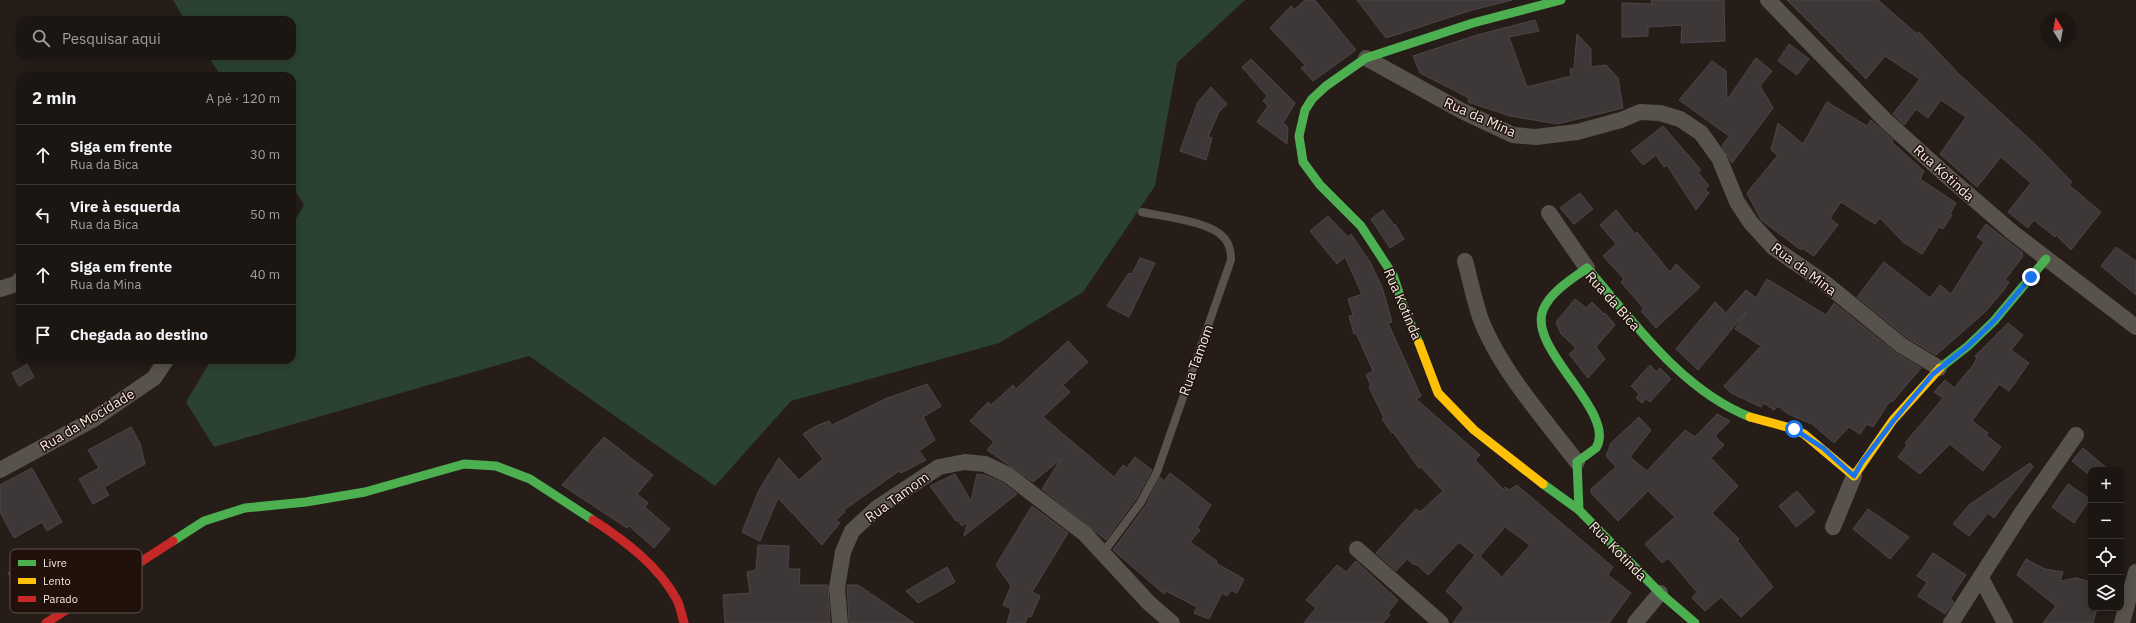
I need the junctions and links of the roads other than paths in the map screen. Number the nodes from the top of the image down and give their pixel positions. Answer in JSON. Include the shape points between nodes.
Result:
{"nodes":[{"id":1,"x":1561,"y":0,"type":"edge"},
{"id":2,"x":1768,"y":0,"type":"edge"},
{"id":3,"x":1366,"y":58,"type":"junction"},
{"id":4,"x":1142,"y":212,"type":"dead end"},
{"id":5,"x":1549,"y":213,"type":"dead end"},
{"id":6,"x":2046,"y":259,"type":"junction"},
{"id":7,"x":1465,"y":261,"type":"dead end"},
{"id":8,"x":1587,"y":268,"type":"junction"},
{"id":9,"x":16,"y":284,"type":"edge"},
{"id":10,"x":0,"y":289,"type":"edge"},
{"id":11,"x":2136,"y":327,"type":"edge"},
{"id":12,"x":163,"y":364,"type":"edge"},
{"id":13,"x":1939,"y":368,"type":"junction"},
{"id":14,"x":2076,"y":435,"type":"dead end"},
{"id":15,"x":1577,"y":462,"type":"junction"},
{"id":16,"x":0,"y":470,"type":"edge"},
{"id":17,"x":1854,"y":476,"type":"junction"},
{"id":18,"x":1579,"y":510,"type":"junction"},
{"id":19,"x":1833,"y":527,"type":"dead end"},
{"id":20,"x":1357,"y":549,"type":"dead end"},
{"id":21,"x":1102,"y":553,"type":"junction"},
{"id":22,"x":142,"y":562,"type":"edge"},
{"id":23,"x":2136,"y":572,"type":"edge"},
{"id":24,"x":1981,"y":578,"type":"junction"},
{"id":25,"x":1660,"y":593,"type":"junction"},
{"id":26,"x":63,"y":613,"type":"edge"},
{"id":27,"x":46,"y":623,"type":"edge"},
{"id":28,"x":684,"y":623,"type":"edge"},
{"id":29,"x":840,"y":623,"type":"edge"},
{"id":30,"x":1172,"y":623,"type":"edge"},
{"id":31,"x":1441,"y":623,"type":"edge"},
{"id":32,"x":1635,"y":623,"type":"edge"},
{"id":33,"x":1695,"y":623,"type":"edge"},
{"id":34,"x":1951,"y":623,"type":"edge"},
{"id":35,"x":2005,"y":623,"type":"edge"},
{"id":36,"x":2122,"y":623,"type":"edge"}],
"edges":[{"from":1,"to":3,"type":"street","name":"Rua Kotinda","via":[[1473,23]]},
{"from":2,"to":6,"type":"street","name":"Rua Kotinda","via":[[1886,121]]},
{"from":3,"to":13,"type":"street","name":"Rua da Mina","via":[[1462,111],[1513,135],[1536,137],[1577,132],[1640,112],[1660,113],[1680,119],[1701,133],[1715,152],[1737,202],[1751,223],[1774,248],[1825,283],[1901,346]]},
{"from":3,"to":18,"type":"street","name":"Rua Kotinda","via":[[1326,86],[1305,110],[1299,136],[1303,162],[1340,207],[1361,226],[1393,275],[1438,393],[1474,430],[1504,455]]},
{"from":4,"to":21,"type":"lane","name":"Rua Tamom","via":[[1206,226],[1225,238],[1231,250],[1231,260],[1157,472],[1144,498]]},
{"from":5,"to":8,"type":"street"},
{"from":6,"to":11,"type":"street","name":"Rua Kotinda"},
{"from":6,"to":13,"type":"street","via":[[1994,321]]},
{"from":7,"to":15,"type":"street","via":[[1480,317],[1493,345]]},
{"from":8,"to":15,"type":"street","name":"Rua da Bica","via":[[1561,286],[1541,314],[1542,333],[1594,417],[1598,432],[1598,444],[1589,455]]},
{"from":8,"to":17,"type":"street","name":"Rua da Bica","via":[[1650,341],[1691,381],[1721,402],[1749,417],[1804,434]]},
{"from":9,"to":10,"type":"street"},
{"from":12,"to":16,"type":"street","name":"Rua da Mocidade","via":[[154,378],[94,419]]},
{"from":13,"to":17,"type":"street","via":[[1894,420]]},
{"from":14,"to":24,"type":"street","via":[[2023,511]]},
{"from":15,"to":18,"type":"street"},
{"from":17,"to":19,"type":"street"},
{"from":18,"to":25,"type":"street","name":"Rua Kotinda"},
{"from":20,"to":31,"type":"street"},
{"from":21,"to":29,"type":"street","name":"Rua Tamom","via":[[1085,534],[1008,475],[985,464],[965,462],[939,467],[878,508],[852,531],[843,552],[837,588]]},
{"from":21,"to":30,"type":"street","name":"Rua Tamom","via":[[1149,603]]},
{"from":22,"to":28,"type":"street","via":[[204,521],[245,508],[306,502],[365,492],[464,464],[496,466],[530,479],[614,534],[654,569],[677,600]]},
{"from":23,"to":36,"type":"street"},
{"from":24,"to":34,"type":"street"},
{"from":24,"to":35,"type":"street"},
{"from":25,"to":32,"type":"street"},
{"from":25,"to":33,"type":"street","name":"Rua Kotinda"},
{"from":26,"to":27,"type":"street"}]}
